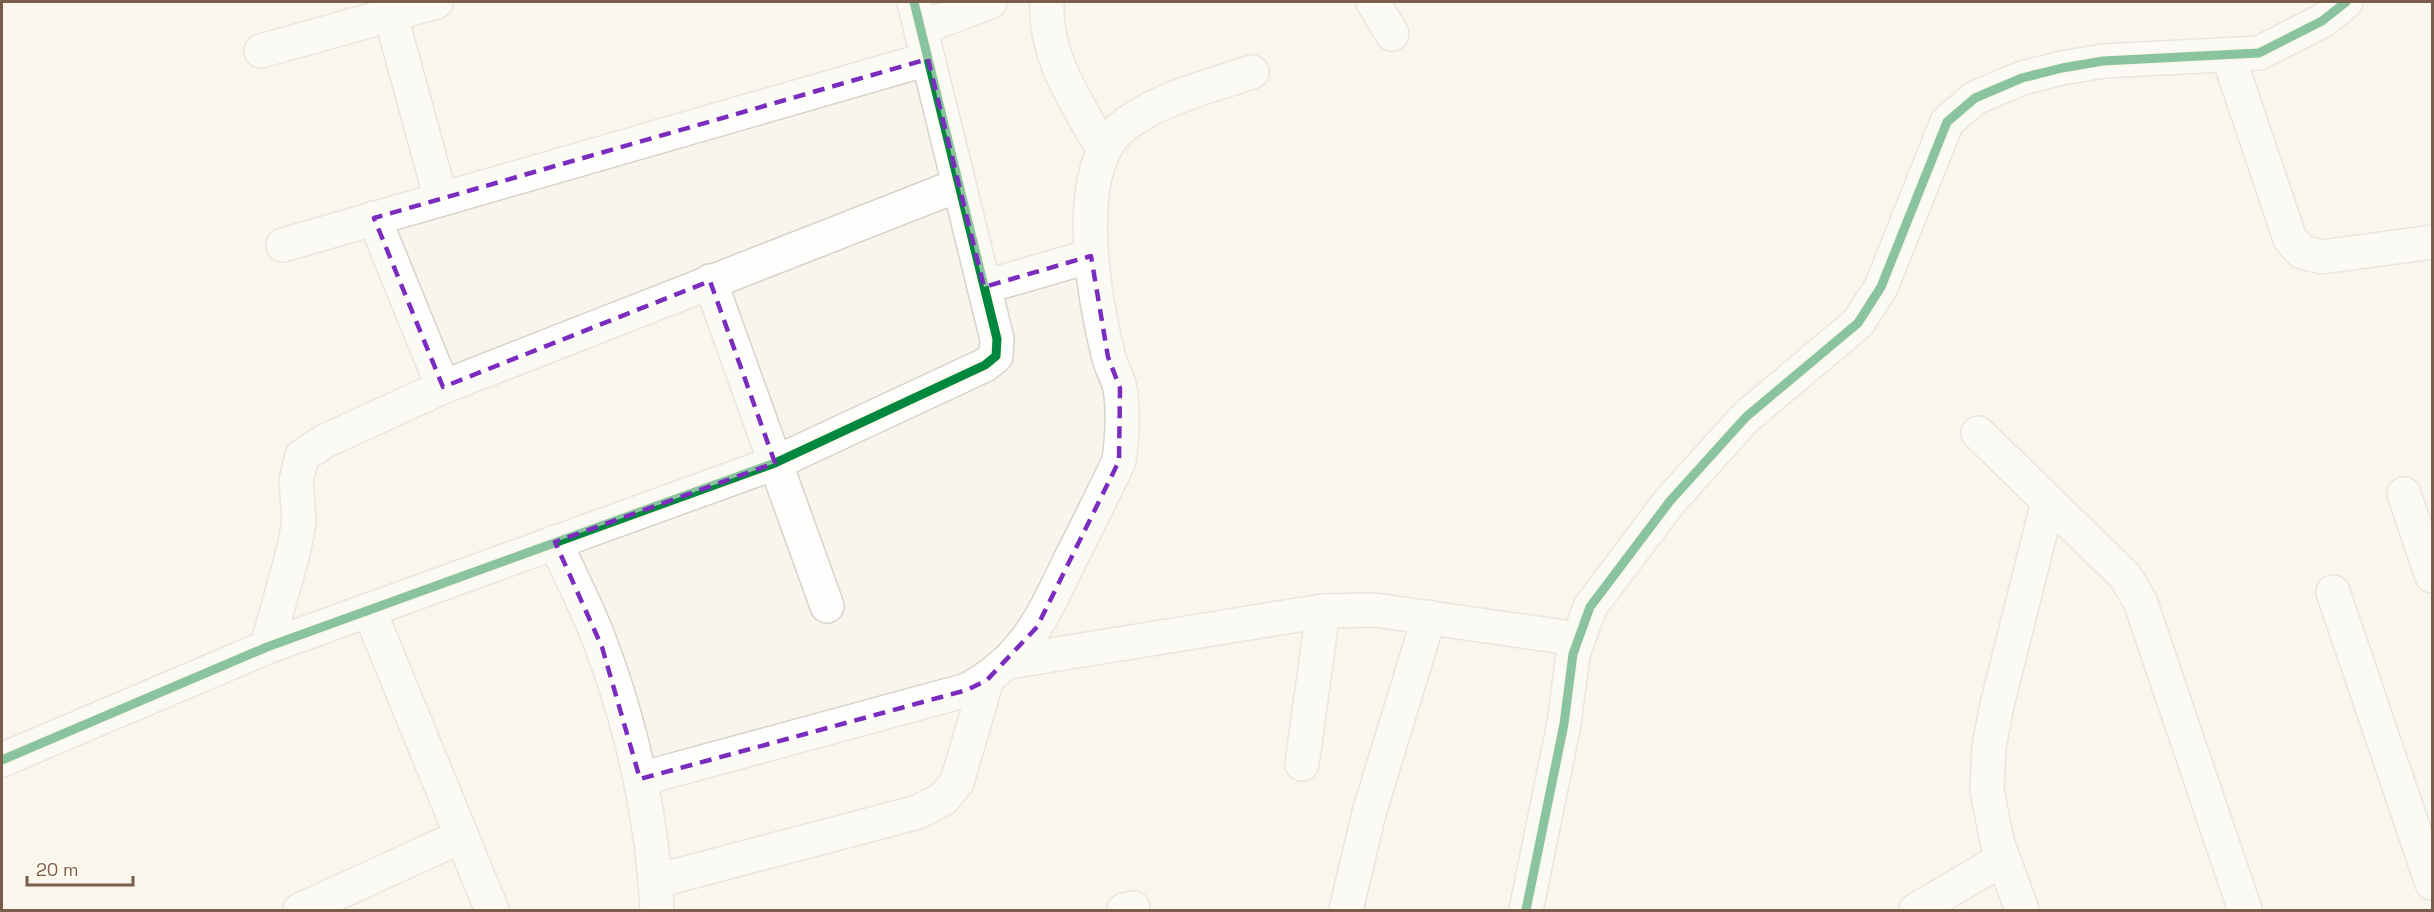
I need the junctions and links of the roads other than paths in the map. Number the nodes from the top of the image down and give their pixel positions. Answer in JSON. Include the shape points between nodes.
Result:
{"nodes":[{"id":1,"x":436,"y":2,"type":"edge"},
{"id":2,"x":990,"y":2,"type":"edge"},
{"id":3,"x":1047,"y":2,"type":"edge"},
{"id":4,"x":1373,"y":2,"type":"edge"},
{"id":5,"x":2346,"y":2,"type":"edge"},
{"id":6,"x":388,"y":8,"type":"edge"},
{"id":7,"x":921,"y":29,"type":"edge"},
{"id":8,"x":1392,"y":34,"type":"dead end"},
{"id":9,"x":261,"y":51,"type":"dead end"},
{"id":10,"x":2228,"y":55,"type":"junction"},
{"id":11,"x":1252,"y":72,"type":"dead end"},
{"id":12,"x":1103,"y":149,"type":"junction"},
{"id":13,"x":959,"y":185,"type":"junction"},
{"id":14,"x":441,"y":199,"type":"junction"},
{"id":15,"x":374,"y":219,"type":"junction"},
{"id":16,"x":2433,"y":242,"type":"edge"},
{"id":17,"x":283,"y":244,"type":"dead end"},
{"id":18,"x":1091,"y":256,"type":"junction"},
{"id":19,"x":710,"y":281,"type":"junction"},
{"id":20,"x":984,"y":287,"type":"junction"},
{"id":21,"x":443,"y":387,"type":"junction"},
{"id":22,"x":1978,"y":433,"type":"dead end"},
{"id":23,"x":776,"y":463,"type":"junction"},
{"id":24,"x":2404,"y":494,"type":"dead end"},
{"id":25,"x":2049,"y":502,"type":"junction"},
{"id":26,"x":555,"y":543,"type":"junction"},
{"id":27,"x":2433,"y":576,"type":"edge"},
{"id":28,"x":2333,"y":592,"type":"dead end"},
{"id":29,"x":827,"y":606,"type":"dead end"},
{"id":30,"x":369,"y":610,"type":"junction"},
{"id":31,"x":1323,"y":611,"type":"junction"},
{"id":32,"x":1429,"y":617,"type":"junction"},
{"id":33,"x":1578,"y":639,"type":"junction"},
{"id":34,"x":267,"y":647,"type":"junction"},
{"id":35,"x":997,"y":671,"type":"junction"},
{"id":36,"x":2,"y":760,"type":"edge"},
{"id":37,"x":1302,"y":764,"type":"dead end"},
{"id":38,"x":640,"y":779,"type":"junction"},
{"id":39,"x":462,"y":836,"type":"junction"},
{"id":40,"x":2004,"y":859,"type":"junction"},
{"id":41,"x":2433,"y":883,"type":"edge"},
{"id":42,"x":657,"y":896,"type":"edge"},
{"id":43,"x":300,"y":910,"type":"edge"},
{"id":44,"x":492,"y":910,"type":"edge"},
{"id":45,"x":1346,"y":910,"type":"edge"},
{"id":46,"x":1526,"y":910,"type":"edge"},
{"id":47,"x":1916,"y":910,"type":"edge"},
{"id":48,"x":2022,"y":910,"type":"edge"},
{"id":49,"x":2245,"y":910,"type":"edge"}],
"edges":[{"from":1,"to":6,"type":"street"},
{"from":2,"to":7,"type":"street"},
{"from":3,"to":12,"type":"street","via":[[1046,21],[1057,68]]},
{"from":4,"to":8,"type":"street"},
{"from":5,"to":10,"type":"street","via":[[2322,21],[2259,53]]},
{"from":6,"to":9,"type":"street"},
{"from":6,"to":14,"type":"street"},
{"from":7,"to":13,"type":"street"},
{"from":7,"to":14,"type":"street"},
{"from":10,"to":16,"type":"street","via":[[2290,239],[2302,252],[2322,257]]},
{"from":10,"to":33,"type":"street","via":[[2103,61],[2062,68],[2022,78],[1975,98],[1947,122],[1881,287],[1858,323],[1746,417],[1670,501],[1590,607]]},
{"from":11,"to":12,"type":"street","via":[[1171,99],[1124,124]]},
{"from":12,"to":18,"type":"street","via":[[1092,196]]},
{"from":13,"to":19,"type":"street"},
{"from":13,"to":20,"type":"street"},
{"from":14,"to":15,"type":"street"},
{"from":15,"to":17,"type":"street"},
{"from":15,"to":21,"type":"street"},
{"from":18,"to":20,"type":"street"},
{"from":18,"to":35,"type":"street","via":[[1108,357],[1120,388],[1119,461],[1037,627]]},
{"from":19,"to":21,"type":"street"},
{"from":19,"to":23,"type":"street"},
{"from":20,"to":23,"type":"street","via":[[997,339],[996,356]]},
{"from":21,"to":34,"type":"street","via":[[302,456],[296,481],[299,521],[294,549]]},
{"from":22,"to":25,"type":"street"},
{"from":23,"to":26,"type":"street"},
{"from":23,"to":29,"type":"street"},
{"from":24,"to":27,"type":"street"},
{"from":25,"to":40,"type":"street","via":[[1989,747],[1987,790]]},
{"from":25,"to":49,"type":"street","via":[[2125,576],[2140,601]]},
{"from":26,"to":30,"type":"street"},
{"from":26,"to":38,"type":"street","via":[[602,646]]},
{"from":28,"to":41,"type":"street"},
{"from":30,"to":34,"type":"street"},
{"from":30,"to":39,"type":"street"},
{"from":31,"to":32,"type":"street","via":[[1375,610]]},
{"from":31,"to":35,"type":"street"},
{"from":31,"to":37,"type":"street"},
{"from":32,"to":33,"type":"street"},
{"from":32,"to":45,"type":"street","via":[[1369,813]]},
{"from":33,"to":46,"type":"street"},
{"from":34,"to":36,"type":"street"},
{"from":35,"to":38,"type":"street","via":[[967,690]]},
{"from":35,"to":42,"type":"street","via":[[957,782],[943,800],[918,812]]},
{"from":38,"to":42,"type":"street"},
{"from":39,"to":43,"type":"street"},
{"from":39,"to":44,"type":"street"},
{"from":40,"to":47,"type":"street"},
{"from":40,"to":48,"type":"street"}]}
